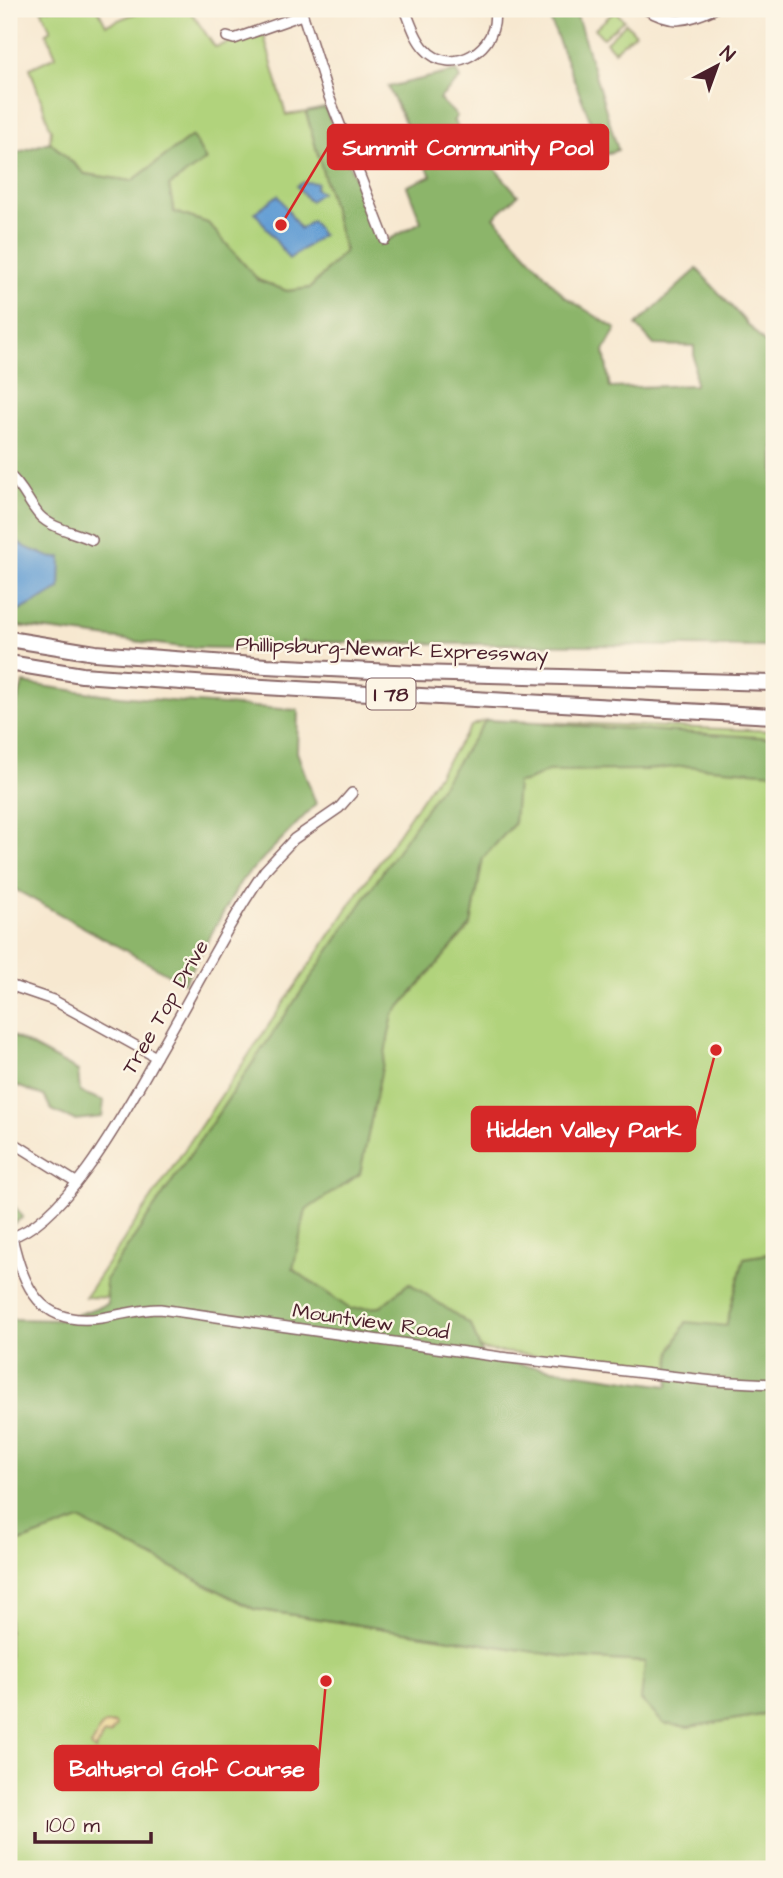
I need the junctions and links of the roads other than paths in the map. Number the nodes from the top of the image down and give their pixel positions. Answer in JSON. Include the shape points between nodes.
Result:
{"nodes":[{"id":1,"x":405,"y":9,"type":"edge"},
{"id":2,"x":494,"y":9,"type":"edge"},
{"id":3,"x":645,"y":9,"type":"edge"},
{"id":4,"x":714,"y":9,"type":"edge"},
{"id":5,"x":301,"y":12,"type":"edge"},
{"id":6,"x":227,"y":37,"type":"dead end"},
{"id":7,"x":385,"y":240,"type":"dead end"},
{"id":8,"x":9,"y":475,"type":"edge"},
{"id":9,"x":92,"y":540,"type":"dead end"},
{"id":10,"x":9,"y":639,"type":"edge"},
{"id":11,"x":9,"y":663,"type":"edge"},
{"id":12,"x":774,"y":683,"type":"edge"},
{"id":13,"x":774,"y":716,"type":"edge"},
{"id":14,"x":352,"y":793,"type":"dead end"},
{"id":15,"x":9,"y":985,"type":"edge"},
{"id":16,"x":156,"y":1057,"type":"junction"},
{"id":17,"x":9,"y":1140,"type":"edge"},
{"id":18,"x":76,"y":1182,"type":"junction"},
{"id":19,"x":10,"y":1238,"type":"edge"},
{"id":20,"x":774,"y":1384,"type":"edge"}],
"edges":[{"from":1,"to":2,"type":"street","via":[[425,50],[450,60],[475,54],[485,46],[495,26]]},
{"from":3,"to":4,"type":"street","via":[[680,21]]},
{"from":5,"to":6,"type":"street","via":[[234,39]]},
{"from":5,"to":7,"type":"street"},
{"from":8,"to":9,"type":"street","via":[[50,524]]},
{"from":10,"to":12,"type":"highway","name":"Phillipsburg-Newark Expressway","number":"I 78","via":[[95,653],[266,666]]},
{"from":11,"to":13,"type":"highway","name":"Phillipsburg-Newark Expressway","number":"I 78","via":[[82,675]]},
{"from":14,"to":16,"type":"street","name":"Tree Top Drive","via":[[339,808],[294,839],[265,870]]},
{"from":15,"to":16,"type":"street","via":[[53,1000]]},
{"from":16,"to":18,"type":"street","name":"Tree Top Drive"},
{"from":17,"to":18,"type":"street"},
{"from":18,"to":19,"type":"street","name":"Tree Top Drive","via":[[49,1213]]},
{"from":19,"to":20,"type":"street","name":"Mountview Road","via":[[33,1294],[44,1307],[62,1316],[96,1319],[160,1309],[500,1357]]}]}
